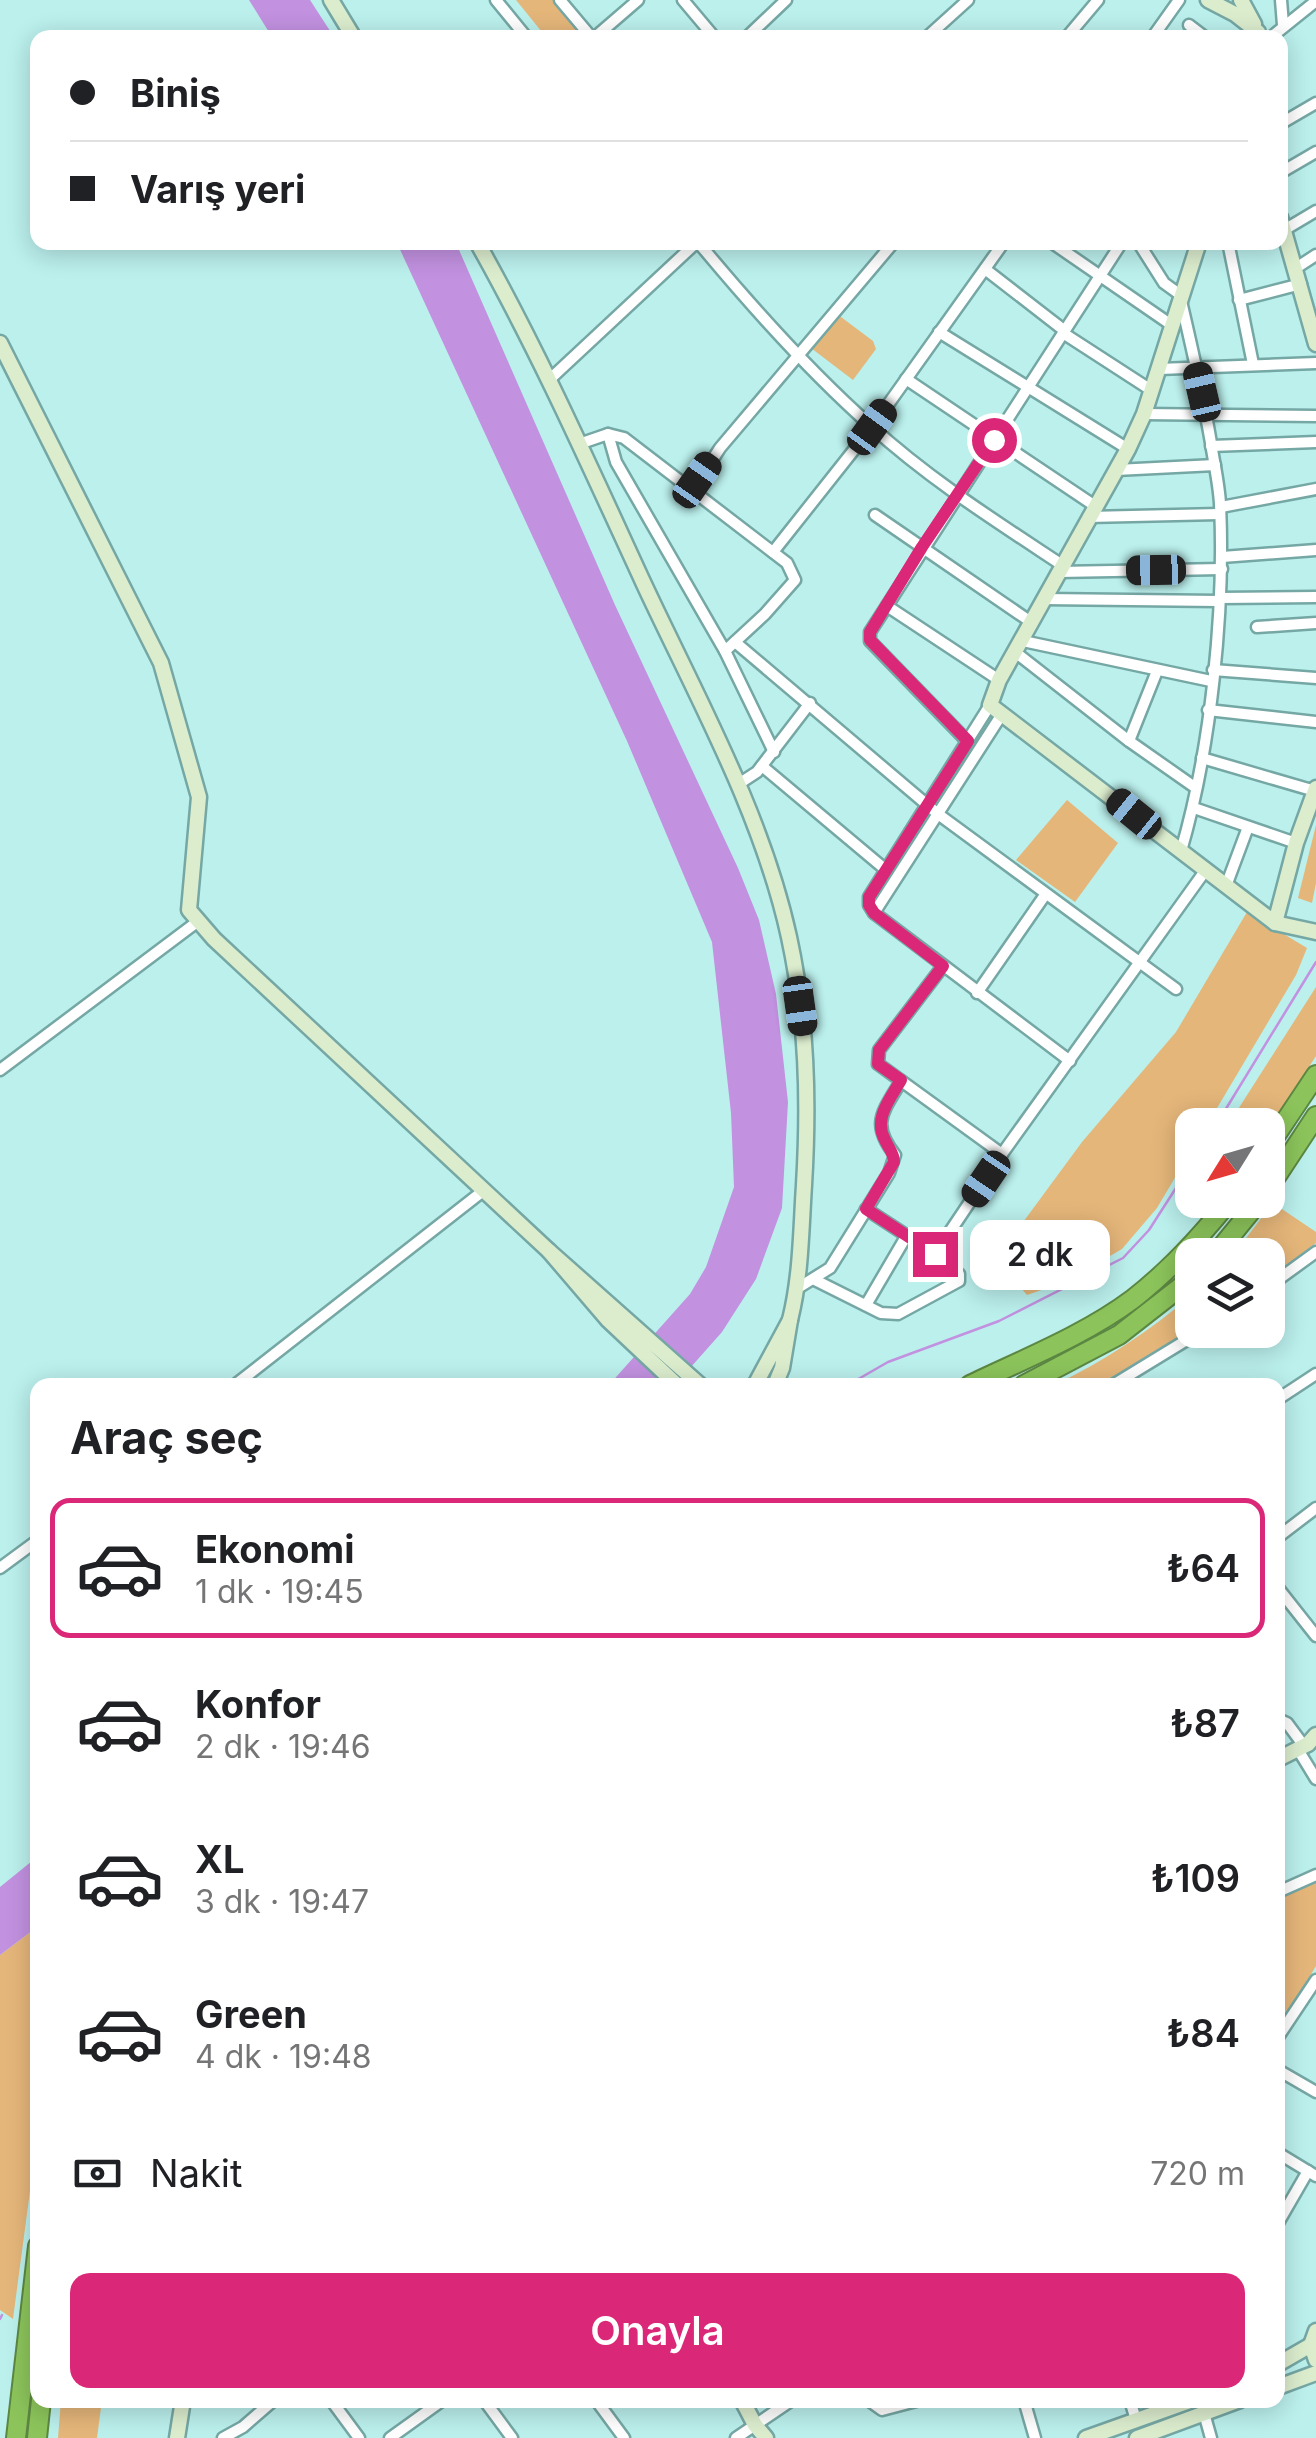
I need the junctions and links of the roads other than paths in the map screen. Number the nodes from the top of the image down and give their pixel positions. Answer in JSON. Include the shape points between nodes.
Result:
{"nodes":[{"id":1,"x":331,"y":0,"type":"edge"},
{"id":2,"x":496,"y":0,"type":"edge"},
{"id":3,"x":560,"y":0,"type":"edge"},
{"id":4,"x":638,"y":0,"type":"edge"},
{"id":5,"x":683,"y":0,"type":"edge"},
{"id":6,"x":786,"y":0,"type":"edge"},
{"id":7,"x":968,"y":0,"type":"edge"},
{"id":8,"x":1098,"y":0,"type":"edge"},
{"id":9,"x":1179,"y":0,"type":"edge"},
{"id":10,"x":1208,"y":0,"type":"edge"},
{"id":11,"x":1240,"y":0,"type":"edge"},
{"id":12,"x":1281,"y":0,"type":"edge"},
{"id":13,"x":1316,"y":2,"type":"edge"},
{"id":14,"x":1189,"y":24,"type":"dead end"},
{"id":15,"x":1283,"y":25,"type":"junction"},
{"id":16,"x":349,"y":30,"type":"edge"},
{"id":17,"x":520,"y":30,"type":"edge"},
{"id":18,"x":586,"y":30,"type":"edge"},
{"id":19,"x":602,"y":30,"type":"edge"},
{"id":20,"x":708,"y":30,"type":"edge"},
{"id":21,"x":754,"y":30,"type":"edge"},
{"id":22,"x":935,"y":30,"type":"edge"},
{"id":23,"x":1073,"y":30,"type":"edge"},
{"id":24,"x":1158,"y":30,"type":"edge"},
{"id":25,"x":1196,"y":30,"type":"edge"},
{"id":26,"x":1254,"y":30,"type":"edge"},
{"id":27,"x":1258,"y":30,"type":"edge"},
{"id":28,"x":1273,"y":30,"type":"edge"},
{"id":29,"x":1316,"y":103,"type":"edge"},
{"id":30,"x":1288,"y":119,"type":"edge"},
{"id":31,"x":1316,"y":152,"type":"edge"},
{"id":32,"x":1288,"y":168,"type":"edge"},
{"id":33,"x":1316,"y":212,"type":"edge"},
{"id":34,"x":1288,"y":222,"type":"edge"},
{"id":35,"x":1288,"y":243,"type":"edge"},
{"id":36,"x":481,"y":250,"type":"edge"},
{"id":37,"x":689,"y":250,"type":"edge"},
{"id":38,"x":705,"y":250,"type":"edge"},
{"id":39,"x":887,"y":250,"type":"edge"},
{"id":40,"x":998,"y":250,"type":"edge"},
{"id":41,"x":1061,"y":250,"type":"edge"},
{"id":42,"x":1117,"y":250,"type":"edge"},
{"id":43,"x":1143,"y":250,"type":"edge"},
{"id":44,"x":1197,"y":250,"type":"edge"},
{"id":45,"x":1229,"y":250,"type":"edge"},
{"id":46,"x":1316,"y":255,"type":"edge"},
{"id":47,"x":1296,"y":268,"type":"junction"},
{"id":48,"x":985,"y":269,"type":"junction"},
{"id":49,"x":1099,"y":279,"type":"junction"},
{"id":50,"x":1301,"y":284,"type":"junction"},
{"id":51,"x":1181,"y":299,"type":"junction"},
{"id":52,"x":1238,"y":300,"type":"junction"},
{"id":53,"x":1314,"y":324,"type":"edge"},
{"id":54,"x":1172,"y":326,"type":"junction"},
{"id":55,"x":939,"y":332,"type":"junction"},
{"id":56,"x":1064,"y":332,"type":"junction"},
{"id":57,"x":0,"y":343,"type":"edge"},
{"id":58,"x":1316,"y":344,"type":"edge"},
{"id":59,"x":798,"y":353,"type":"junction"},
{"id":60,"x":1316,"y":363,"type":"edge"},
{"id":61,"x":1254,"y":364,"type":"junction"},
{"id":62,"x":1196,"y":367,"type":"junction"},
{"id":63,"x":1159,"y":369,"type":"junction"},
{"id":64,"x":906,"y":379,"type":"junction"},
{"id":65,"x":549,"y":380,"type":"junction"},
{"id":66,"x":1027,"y":387,"type":"junction"},
{"id":67,"x":1151,"y":390,"type":"junction"},
{"id":68,"x":1144,"y":414,"type":"junction"},
{"id":69,"x":1207,"y":416,"type":"junction"},
{"id":70,"x":1316,"y":416,"type":"edge"},
{"id":71,"x":872,"y":427,"type":"junction"},
{"id":72,"x":608,"y":434,"type":"junction"},
{"id":73,"x":994,"y":440,"type":"junction"},
{"id":74,"x":1316,"y":442,"type":"edge"},
{"id":75,"x":580,"y":444,"type":"junction"},
{"id":76,"x":1211,"y":446,"type":"junction"},
{"id":77,"x":1128,"y":449,"type":"junction"},
{"id":78,"x":1215,"y":466,"type":"junction"},
{"id":79,"x":1116,"y":470,"type":"junction"},
{"id":80,"x":1316,"y":489,"type":"edge"},
{"id":81,"x":694,"y":490,"type":"junction"},
{"id":82,"x":959,"y":496,"type":"junction"},
{"id":83,"x":1220,"y":510,"type":"junction"},
{"id":84,"x":1092,"y":512,"type":"junction"},
{"id":85,"x":874,"y":515,"type":"dead end"},
{"id":86,"x":922,"y":547,"type":"junction"},
{"id":87,"x":1316,"y":550,"type":"edge"},
{"id":88,"x":773,"y":552,"type":"junction"},
{"id":89,"x":1222,"y":563,"type":"junction"},
{"id":90,"x":1060,"y":568,"type":"junction"},
{"id":91,"x":1316,"y":597,"type":"edge"},
{"id":92,"x":1043,"y":598,"type":"junction"},
{"id":93,"x":1220,"y":600,"type":"junction"},
{"id":94,"x":887,"y":606,"type":"junction"},
{"id":95,"x":1032,"y":622,"type":"junction"},
{"id":96,"x":1316,"y":623,"type":"edge"},
{"id":97,"x":1257,"y":627,"type":"dead end"},
{"id":98,"x":735,"y":642,"type":"junction"},
{"id":99,"x":1019,"y":646,"type":"junction"},
{"id":100,"x":725,"y":651,"type":"junction"},
{"id":101,"x":1156,"y":671,"type":"junction"},
{"id":102,"x":1212,"y":676,"type":"junction"},
{"id":103,"x":1316,"y":678,"type":"edge"},
{"id":104,"x":999,"y":680,"type":"junction"},
{"id":105,"x":810,"y":703,"type":"junction"},
{"id":106,"x":996,"y":709,"type":"junction"},
{"id":107,"x":1208,"y":710,"type":"junction"},
{"id":108,"x":1316,"y":722,"type":"edge"},
{"id":109,"x":968,"y":741,"type":"junction"},
{"id":110,"x":1129,"y":741,"type":"junction"},
{"id":111,"x":774,"y":752,"type":"junction"},
{"id":112,"x":1202,"y":758,"type":"junction"},
{"id":113,"x":762,"y":766,"type":"junction"},
{"id":114,"x":737,"y":785,"type":"junction"},
{"id":115,"x":1196,"y":788,"type":"junction"},
{"id":116,"x":1316,"y":789,"type":"edge"},
{"id":117,"x":928,"y":804,"type":"junction"},
{"id":118,"x":1194,"y":808,"type":"junction"},
{"id":119,"x":938,"y":814,"type":"junction"},
{"id":120,"x":1248,"y":827,"type":"junction"},
{"id":121,"x":1296,"y":843,"type":"junction"},
{"id":122,"x":1181,"y":852,"type":"junction"},
{"id":123,"x":886,"y":870,"type":"junction"},
{"id":124,"x":1205,"y":871,"type":"junction"},
{"id":125,"x":1226,"y":886,"type":"junction"},
{"id":126,"x":1045,"y":896,"type":"junction"},
{"id":127,"x":874,"y":913,"type":"junction"},
{"id":128,"x":197,"y":922,"type":"junction"},
{"id":129,"x":1274,"y":922,"type":"junction"},
{"id":130,"x":1316,"y":932,"type":"edge"},
{"id":131,"x":1139,"y":964,"type":"junction"},
{"id":132,"x":943,"y":966,"type":"junction"},
{"id":133,"x":1176,"y":989,"type":"dead end"},
{"id":134,"x":977,"y":993,"type":"junction"},
{"id":135,"x":1070,"y":1061,"type":"junction"},
{"id":136,"x":0,"y":1070,"type":"edge"},
{"id":137,"x":1316,"y":1074,"type":"edge"},
{"id":138,"x":901,"y":1080,"type":"junction"},
{"id":139,"x":1316,"y":1116,"type":"edge"},
{"id":140,"x":1285,"y":1122,"type":"edge"},
{"id":141,"x":1002,"y":1154,"type":"junction"},
{"id":142,"x":1285,"y":1164,"type":"edge"},
{"id":143,"x":484,"y":1190,"type":"junction"},
{"id":144,"x":866,"y":1209,"type":"junction"},
{"id":145,"x":1214,"y":1218,"type":"edge"},
{"id":146,"x":1245,"y":1218,"type":"edge"},
{"id":147,"x":907,"y":1235,"type":"junction"},
{"id":148,"x":1228,"y":1238,"type":"edge"},
{"id":149,"x":549,"y":1251,"type":"junction"},
{"id":150,"x":1316,"y":1252,"type":"edge"},
{"id":151,"x":935,"y":1254,"type":"junction"},
{"id":152,"x":1285,"y":1275,"type":"edge"},
{"id":153,"x":814,"y":1280,"type":"junction"},
{"id":154,"x":798,"y":1288,"type":"junction"},
{"id":155,"x":1175,"y":1292,"type":"edge"},
{"id":156,"x":866,"y":1305,"type":"junction"},
{"id":157,"x":790,"y":1320,"type":"junction"},
{"id":158,"x":1175,"y":1348,"type":"edge"},
{"id":159,"x":1316,"y":1374,"type":"edge"},
{"id":160,"x":243,"y":1378,"type":"edge"},
{"id":161,"x":670,"y":1378,"type":"edge"},
{"id":162,"x":692,"y":1378,"type":"edge"},
{"id":163,"x":759,"y":1378,"type":"edge"},
{"id":164,"x":780,"y":1378,"type":"edge"},
{"id":165,"x":984,"y":1378,"type":"edge"},
{"id":166,"x":1038,"y":1378,"type":"edge"},
{"id":167,"x":1125,"y":1378,"type":"edge"},
{"id":168,"x":1285,"y":1394,"type":"edge"},
{"id":169,"x":1316,"y":1508,"type":"edge"},
{"id":170,"x":1285,"y":1531,"type":"edge"},
{"id":171,"x":30,"y":1546,"type":"edge"},
{"id":172,"x":0,"y":1568,"type":"edge"},
{"id":173,"x":1285,"y":1597,"type":"edge"},
{"id":174,"x":1316,"y":1636,"type":"edge"},
{"id":175,"x":1285,"y":1721,"type":"edge"},
{"id":176,"x":1308,"y":1743,"type":"edge"},
{"id":177,"x":1285,"y":1755,"type":"edge"},
{"id":178,"x":1316,"y":1778,"type":"edge"},
{"id":179,"x":1316,"y":1875,"type":"edge"},
{"id":180,"x":1285,"y":1889,"type":"edge"},
{"id":181,"x":1316,"y":1980,"type":"edge"},
{"id":182,"x":1285,"y":2026,"type":"edge"},
{"id":183,"x":1285,"y":2074,"type":"edge"},
{"id":184,"x":1316,"y":2092,"type":"edge"},
{"id":185,"x":1285,"y":2158,"type":"edge"},
{"id":186,"x":1312,"y":2174,"type":"edge"},
{"id":187,"x":1285,"y":2213,"type":"edge"},
{"id":188,"x":30,"y":2316,"type":"edge"},
{"id":189,"x":1314,"y":2345,"type":"edge"},
{"id":190,"x":1285,"y":2360,"type":"edge"},
{"id":191,"x":1316,"y":2373,"type":"edge"},
{"id":192,"x":1285,"y":2384,"type":"edge"},
{"id":193,"x":40,"y":2408,"type":"edge"},
{"id":194,"x":182,"y":2408,"type":"edge"},
{"id":195,"x":265,"y":2408,"type":"edge"},
{"id":196,"x":337,"y":2408,"type":"edge"},
{"id":197,"x":433,"y":2408,"type":"edge"},
{"id":198,"x":490,"y":2408,"type":"edge"},
{"id":199,"x":602,"y":2408,"type":"edge"},
{"id":200,"x":746,"y":2408,"type":"edge"},
{"id":201,"x":780,"y":2408,"type":"edge"},
{"id":202,"x":1026,"y":2408,"type":"edge"},
{"id":203,"x":1132,"y":2408,"type":"edge"},
{"id":204,"x":1170,"y":2408,"type":"edge"},
{"id":205,"x":1218,"y":2408,"type":"edge"},
{"id":206,"x":1204,"y":2413,"type":"junction"},
{"id":207,"x":1136,"y":2420,"type":"junction"},
{"id":208,"x":755,"y":2425,"type":"junction"},
{"id":209,"x":392,"y":2437,"type":"edge"},
{"id":210,"x":16,"y":2438,"type":"edge"},
{"id":211,"x":38,"y":2438,"type":"edge"},
{"id":212,"x":176,"y":2438,"type":"edge"},
{"id":213,"x":223,"y":2438,"type":"edge"},
{"id":214,"x":359,"y":2438,"type":"edge"},
{"id":215,"x":512,"y":2438,"type":"edge"},
{"id":216,"x":624,"y":2438,"type":"edge"},
{"id":217,"x":736,"y":2438,"type":"edge"},
{"id":218,"x":766,"y":2438,"type":"edge"},
{"id":219,"x":1035,"y":2438,"type":"edge"},
{"id":220,"x":1086,"y":2438,"type":"edge"},
{"id":221,"x":1136,"y":2438,"type":"edge"},
{"id":222,"x":1211,"y":2438,"type":"edge"}],
"edges":[{"from":1,"to":16,"type":"street"},
{"from":2,"to":17,"type":"street"},
{"from":3,"to":18,"type":"street"},
{"from":4,"to":19,"type":"street"},
{"from":5,"to":20,"type":"street"},
{"from":6,"to":21,"type":"street"},
{"from":7,"to":22,"type":"street"},
{"from":8,"to":23,"type":"street"},
{"from":9,"to":24,"type":"street"},
{"from":10,"to":26,"type":"street"},
{"from":11,"to":27,"type":"street"},
{"from":12,"to":15,"type":"street"},
{"from":13,"to":15,"type":"street"},
{"from":14,"to":25,"type":"street"},
{"from":15,"to":28,"type":"street"},
{"from":29,"to":30,"type":"street"},
{"from":31,"to":32,"type":"street"},
{"from":33,"to":34,"type":"street"},
{"from":35,"to":47,"type":"street"},
{"from":36,"to":65,"type":"street"},
{"from":37,"to":65,"type":"street"},
{"from":38,"to":59,"type":"street"},
{"from":39,"to":59,"type":"street"},
{"from":40,"to":48,"type":"street"},
{"from":41,"to":49,"type":"street"},
{"from":42,"to":49,"type":"street"},
{"from":43,"to":51,"type":"street"},
{"from":44,"to":51,"type":"street"},
{"from":45,"to":52,"type":"street"},
{"from":46,"to":47,"type":"street"},
{"from":47,"to":50,"type":"street"},
{"from":48,"to":55,"type":"street"},
{"from":48,"to":56,"type":"street"},
{"from":49,"to":54,"type":"street"},
{"from":49,"to":56,"type":"street"},
{"from":50,"to":52,"type":"street"},
{"from":50,"to":53,"type":"street"},
{"from":51,"to":54,"type":"street"},
{"from":51,"to":62,"type":"street"},
{"from":52,"to":61,"type":"street"},
{"from":53,"to":58,"type":"street"},
{"from":54,"to":63,"type":"street"},
{"from":55,"to":64,"type":"street"},
{"from":55,"to":66,"type":"street"},
{"from":56,"to":66,"type":"street"},
{"from":56,"to":67,"type":"street"},
{"from":57,"to":128,"type":"street","via":[[162,663],[199,797],[189,894]]},
{"from":59,"to":71,"type":"street"},
{"from":59,"to":81,"type":"street"},
{"from":60,"to":61,"type":"street"},
{"from":61,"to":62,"type":"street"},
{"from":62,"to":63,"type":"street"},
{"from":62,"to":69,"type":"street"},
{"from":63,"to":67,"type":"street"},
{"from":64,"to":71,"type":"street"},
{"from":64,"to":73,"type":"street"},
{"from":65,"to":75,"type":"street"},
{"from":66,"to":73,"type":"street"},
{"from":66,"to":77,"type":"street"},
{"from":67,"to":68,"type":"street"},
{"from":68,"to":69,"type":"street"},
{"from":68,"to":77,"type":"street"},
{"from":69,"to":70,"type":"street"},
{"from":69,"to":76,"type":"street"},
{"from":71,"to":82,"type":"street"},
{"from":71,"to":88,"type":"street"},
{"from":72,"to":75,"type":"street"},
{"from":72,"to":81,"type":"street","via":[[624,438]]},
{"from":72,"to":100,"type":"street","via":[[616,462]]},
{"from":73,"to":82,"type":"street"},
{"from":73,"to":84,"type":"street"},
{"from":74,"to":76,"type":"street"},
{"from":75,"to":114,"type":"street"},
{"from":76,"to":78,"type":"street"},
{"from":77,"to":79,"type":"street"},
{"from":78,"to":79,"type":"street"},
{"from":78,"to":83,"type":"street"},
{"from":79,"to":84,"type":"street"},
{"from":80,"to":83,"type":"street"},
{"from":81,"to":88,"type":"street"},
{"from":82,"to":86,"type":"street"},
{"from":82,"to":90,"type":"street"},
{"from":83,"to":84,"type":"street"},
{"from":83,"to":89,"type":"street"},
{"from":84,"to":90,"type":"street"},
{"from":85,"to":86,"type":"street"},
{"from":86,"to":94,"type":"street"},
{"from":86,"to":95,"type":"street"},
{"from":87,"to":89,"type":"street"},
{"from":88,"to":98,"type":"street","via":[[794,580]]},
{"from":89,"to":90,"type":"street"},
{"from":89,"to":93,"type":"street"},
{"from":90,"to":92,"type":"street"},
{"from":91,"to":93,"type":"street"},
{"from":92,"to":93,"type":"street"},
{"from":92,"to":95,"type":"street"},
{"from":93,"to":102,"type":"street"},
{"from":94,"to":104,"type":"street"},
{"from":94,"to":109,"type":"street","via":[[870,640]]},
{"from":95,"to":99,"type":"street"},
{"from":96,"to":97,"type":"street"},
{"from":98,"to":100,"type":"street"},
{"from":98,"to":105,"type":"street"},
{"from":99,"to":101,"type":"street"},
{"from":99,"to":104,"type":"street"},
{"from":99,"to":110,"type":"street"},
{"from":100,"to":111,"type":"street"},
{"from":101,"to":102,"type":"street"},
{"from":101,"to":110,"type":"street"},
{"from":102,"to":103,"type":"street"},
{"from":102,"to":107,"type":"street"},
{"from":104,"to":106,"type":"street"},
{"from":105,"to":111,"type":"street"},
{"from":105,"to":117,"type":"street"},
{"from":106,"to":109,"type":"street"},
{"from":106,"to":119,"type":"street"},
{"from":106,"to":122,"type":"street"},
{"from":107,"to":108,"type":"street"},
{"from":107,"to":112,"type":"street"},
{"from":109,"to":117,"type":"street"},
{"from":110,"to":115,"type":"street"},
{"from":111,"to":113,"type":"street"},
{"from":112,"to":115,"type":"street"},
{"from":112,"to":116,"type":"street"},
{"from":113,"to":114,"type":"street"},
{"from":113,"to":123,"type":"street"},
{"from":114,"to":154,"type":"street","via":[[789,937],[802,1027],[809,1102]]},
{"from":115,"to":118,"type":"street"},
{"from":116,"to":121,"type":"street"},
{"from":117,"to":119,"type":"street"},
{"from":117,"to":123,"type":"street"},
{"from":118,"to":120,"type":"street"},
{"from":118,"to":122,"type":"street"},
{"from":119,"to":126,"type":"street"},
{"from":119,"to":127,"type":"street"},
{"from":120,"to":121,"type":"street"},
{"from":120,"to":125,"type":"street"},
{"from":121,"to":129,"type":"street"},
{"from":122,"to":124,"type":"street"},
{"from":123,"to":127,"type":"street","via":[[869,897]]},
{"from":124,"to":125,"type":"street"},
{"from":124,"to":131,"type":"street"},
{"from":125,"to":129,"type":"street"},
{"from":126,"to":131,"type":"street"},
{"from":126,"to":134,"type":"street"},
{"from":127,"to":132,"type":"street"},
{"from":128,"to":136,"type":"street"},
{"from":128,"to":143,"type":"street"},
{"from":129,"to":130,"type":"street"},
{"from":131,"to":133,"type":"street"},
{"from":131,"to":135,"type":"street"},
{"from":132,"to":134,"type":"street"},
{"from":132,"to":138,"type":"street","via":[[879,1050],[878,1064]]},
{"from":134,"to":135,"type":"street"},
{"from":135,"to":141,"type":"street"},
{"from":137,"to":140,"type":"highway"},
{"from":138,"to":141,"type":"street"},
{"from":138,"to":144,"type":"street","via":[[879,1128],[894,1162]]},
{"from":139,"to":142,"type":"highway"},
{"from":141,"to":151,"type":"street"},
{"from":143,"to":149,"type":"street"},
{"from":143,"to":160,"type":"street"},
{"from":144,"to":147,"type":"street"},
{"from":144,"to":153,"type":"street","via":[[830,1268]]},
{"from":145,"to":165,"type":"highway","via":[[1132,1300]]},
{"from":146,"to":148,"type":"highway"},
{"from":147,"to":151,"type":"street"},
{"from":147,"to":156,"type":"street"},
{"from":149,"to":161,"type":"street"},
{"from":149,"to":162,"type":"street"},
{"from":150,"to":152,"type":"street"},
{"from":151,"to":156,"type":"street","via":[[959,1281],[898,1314]]},
{"from":153,"to":154,"type":"street"},
{"from":153,"to":156,"type":"street"},
{"from":154,"to":157,"type":"street"},
{"from":155,"to":166,"type":"highway","via":[[1119,1336]]},
{"from":157,"to":163,"type":"street"},
{"from":157,"to":164,"type":"street"},
{"from":158,"to":167,"type":"street"},
{"from":159,"to":168,"type":"street"},
{"from":169,"to":170,"type":"street"},
{"from":171,"to":172,"type":"street"},
{"from":173,"to":174,"type":"street"},
{"from":175,"to":176,"type":"street"},
{"from":176,"to":177,"type":"street"},
{"from":176,"to":178,"type":"street"},
{"from":179,"to":180,"type":"street"},
{"from":181,"to":182,"type":"street"},
{"from":183,"to":184,"type":"street"},
{"from":185,"to":186,"type":"street"},
{"from":186,"to":187,"type":"street"},
{"from":188,"to":210,"type":"highway"},
{"from":189,"to":190,"type":"street"},
{"from":191,"to":192,"type":"street"},
{"from":193,"to":211,"type":"highway"},
{"from":194,"to":212,"type":"street"},
{"from":195,"to":213,"type":"street"},
{"from":196,"to":214,"type":"street"},
{"from":197,"to":209,"type":"street"},
{"from":198,"to":215,"type":"street"},
{"from":199,"to":216,"type":"street"},
{"from":200,"to":208,"type":"street"},
{"from":201,"to":208,"type":"street"},
{"from":202,"to":219,"type":"street"},
{"from":203,"to":207,"type":"street"},
{"from":204,"to":207,"type":"street"},
{"from":205,"to":206,"type":"street"},
{"from":206,"to":221,"type":"street"},
{"from":206,"to":222,"type":"street"},
{"from":207,"to":220,"type":"street"},
{"from":208,"to":217,"type":"street"},
{"from":208,"to":218,"type":"street"}]}
